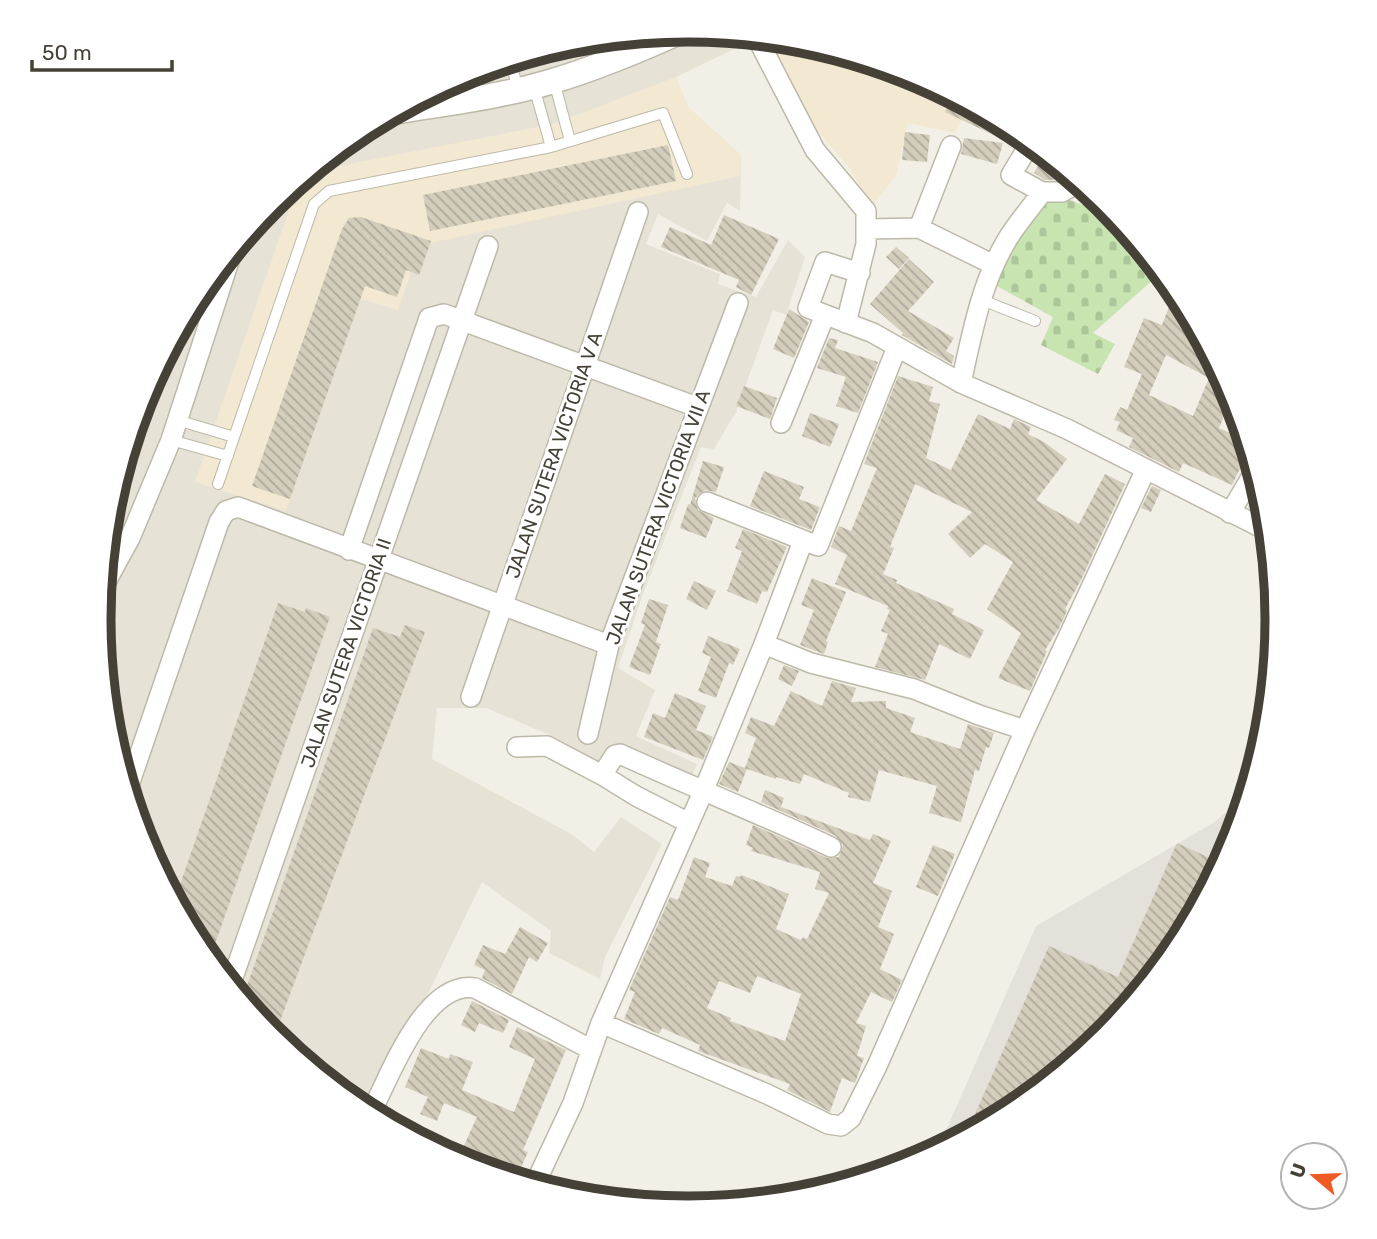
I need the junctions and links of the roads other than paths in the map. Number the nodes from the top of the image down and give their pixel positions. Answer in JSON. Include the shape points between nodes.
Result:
{"nodes":[{"id":1,"x":631,"y":45,"type":"edge"},
{"id":2,"x":762,"y":47,"type":"edge"},
{"id":3,"x":518,"y":68,"type":"edge"},
{"id":4,"x":535,"y":86,"type":"junction"},
{"id":5,"x":425,"y":106,"type":"edge"},
{"id":6,"x":570,"y":141,"type":"junction"},
{"id":7,"x":951,"y":146,"type":"dead end"},
{"id":8,"x":551,"y":147,"type":"junction"},
{"id":9,"x":1026,"y":151,"type":"edge"},
{"id":10,"x":687,"y":174,"type":"dead end"},
{"id":11,"x":1070,"y":186,"type":"edge"},
{"id":12,"x":1042,"y":192,"type":"junction"},
{"id":13,"x":638,"y":212,"type":"dead end"},
{"id":14,"x":919,"y":228,"type":"junction"},
{"id":15,"x":867,"y":229,"type":"junction"},
{"id":16,"x":488,"y":246,"type":"dead end"},
{"id":17,"x":993,"y":265,"type":"junction"},
{"id":18,"x":860,"y":273,"type":"junction"},
{"id":19,"x":224,"y":276,"type":"edge"},
{"id":20,"x":982,"y":299,"type":"junction"},
{"id":21,"x":738,"y":303,"type":"dead end"},
{"id":22,"x":825,"y":316,"type":"junction"},
{"id":23,"x":463,"y":321,"type":"junction"},
{"id":24,"x":1035,"y":321,"type":"dead end"},
{"id":25,"x":846,"y":323,"type":"junction"},
{"id":26,"x":897,"y":347,"type":"junction"},
{"id":27,"x":585,"y":365,"type":"junction"},
{"id":28,"x":961,"y":383,"type":"junction"},
{"id":29,"x":698,"y":407,"type":"junction"},
{"id":30,"x":177,"y":420,"type":"junction"},
{"id":31,"x":781,"y":423,"type":"dead end"},
{"id":32,"x":234,"y":438,"type":"junction"},
{"id":33,"x":171,"y":440,"type":"junction"},
{"id":34,"x":228,"y":456,"type":"junction"},
{"id":35,"x":1146,"y":469,"type":"junction"},
{"id":36,"x":1249,"y":481,"type":"edge"},
{"id":37,"x":218,"y":484,"type":"dead end"},
{"id":38,"x":707,"y":502,"type":"dead end"},
{"id":39,"x":1230,"y":513,"type":"junction"},
{"id":40,"x":1258,"y":526,"type":"edge"},
{"id":41,"x":803,"y":541,"type":"junction"},
{"id":42,"x":349,"y":550,"type":"junction"},
{"id":43,"x":378,"y":560,"type":"junction"},
{"id":44,"x":113,"y":570,"type":"edge"},
{"id":45,"x":502,"y":606,"type":"junction"},
{"id":46,"x":764,"y":644,"type":"junction"},
{"id":47,"x":609,"y":645,"type":"junction"},
{"id":48,"x":471,"y":697,"type":"dead end"},
{"id":49,"x":1025,"y":730,"type":"junction"},
{"id":50,"x":588,"y":734,"type":"dead end"},
{"id":51,"x":517,"y":747,"type":"dead end"},
{"id":52,"x":133,"y":774,"type":"edge"},
{"id":53,"x":602,"y":775,"type":"junction"},
{"id":54,"x":703,"y":792,"type":"junction"},
{"id":55,"x":689,"y":823,"type":"junction"},
{"id":56,"x":831,"y":847,"type":"dead end"},
{"id":57,"x":234,"y":975,"type":"edge"},
{"id":58,"x":601,"y":1023,"type":"junction"},
{"id":59,"x":590,"y":1049,"type":"junction"},
{"id":60,"x":375,"y":1104,"type":"edge"},
{"id":61,"x":538,"y":1177,"type":"edge"}],
"edges":[{"from":1,"to":4,"type":"street"},
{"from":2,"to":15,"type":"street","via":[[815,150],[866,211]]},
{"from":3,"to":4,"type":"lane"},
{"from":4,"to":5,"type":"street"},
{"from":4,"to":6,"type":"lane"},
{"from":4,"to":8,"type":"lane"},
{"from":6,"to":8,"type":"lane"},
{"from":6,"to":10,"type":"lane","via":[[663,113]]},
{"from":7,"to":14,"type":"street"},
{"from":8,"to":32,"type":"lane","via":[[329,191],[314,204]]},
{"from":9,"to":12,"type":"street","via":[[1011,175]]},
{"from":11,"to":12,"type":"street"},
{"from":12,"to":17,"type":"street"},
{"from":13,"to":27,"type":"street","name":"JALAN SUTERA VICTORIA V A"},
{"from":14,"to":15,"type":"street"},
{"from":14,"to":17,"type":"street"},
{"from":15,"to":18,"type":"street"},
{"from":16,"to":23,"type":"street","name":"JALAN SUTERA VICTORIA II"},
{"from":17,"to":20,"type":"street"},
{"from":18,"to":22,"type":"street","via":[[825,262],[808,308]]},
{"from":18,"to":25,"type":"street"},
{"from":19,"to":30,"type":"street"},
{"from":20,"to":24,"type":"lane"},
{"from":20,"to":28,"type":"street"},
{"from":21,"to":29,"type":"street","name":"JALAN SUTERA VICTORIA VII A"},
{"from":22,"to":25,"type":"street"},
{"from":22,"to":31,"type":"street"},
{"from":23,"to":27,"type":"street"},
{"from":23,"to":42,"type":"street","name":"JALAN SUTERA VICTORIA II","via":[[444,314],[429,318]]},
{"from":23,"to":43,"type":"street","name":"JALAN SUTERA VICTORIA II"},
{"from":25,"to":26,"type":"street"},
{"from":26,"to":28,"type":"street"},
{"from":26,"to":41,"type":"street","via":[[818,546]]},
{"from":27,"to":29,"type":"street"},
{"from":27,"to":45,"type":"street","name":"JALAN SUTERA VICTORIA V A"},
{"from":28,"to":35,"type":"street"},
{"from":29,"to":47,"type":"street","name":"JALAN SUTERA VICTORIA VII A"},
{"from":30,"to":32,"type":"lane"},
{"from":30,"to":33,"type":"street"},
{"from":32,"to":34,"type":"lane"},
{"from":33,"to":34,"type":"lane"},
{"from":33,"to":44,"type":"street"},
{"from":34,"to":37,"type":"lane"},
{"from":35,"to":39,"type":"street"},
{"from":35,"to":49,"type":"street"},
{"from":36,"to":39,"type":"street"},
{"from":38,"to":41,"type":"street"},
{"from":39,"to":40,"type":"street"},
{"from":41,"to":46,"type":"street"},
{"from":42,"to":43,"type":"street"},
{"from":42,"to":52,"type":"street","via":[[238,507],[226,512]]},
{"from":43,"to":45,"type":"street"},
{"from":43,"to":57,"type":"street","name":"JALAN SUTERA VICTORIA II"},
{"from":45,"to":47,"type":"street"},
{"from":45,"to":48,"type":"street","name":"JALAN SUTERA VICTORIA V A"},
{"from":46,"to":49,"type":"street","via":[[811,663],[914,689]]},
{"from":46,"to":54,"type":"street"},
{"from":47,"to":50,"type":"street","name":"JALAN SUTERA VICTORIA VII A"},
{"from":49,"to":58,"type":"street","via":[[877,1066],[851,1118],[841,1126]]},
{"from":51,"to":53,"type":"street","via":[[547,746]]},
{"from":53,"to":54,"type":"street","via":[[617,753]]},
{"from":53,"to":55,"type":"street"},
{"from":54,"to":55,"type":"street"},
{"from":54,"to":56,"type":"street"},
{"from":55,"to":58,"type":"street"},
{"from":58,"to":59,"type":"street"},
{"from":59,"to":60,"type":"street","via":[[475,988],[456,988],[415,1024]]},
{"from":59,"to":61,"type":"street","via":[[573,1103]]}]}
